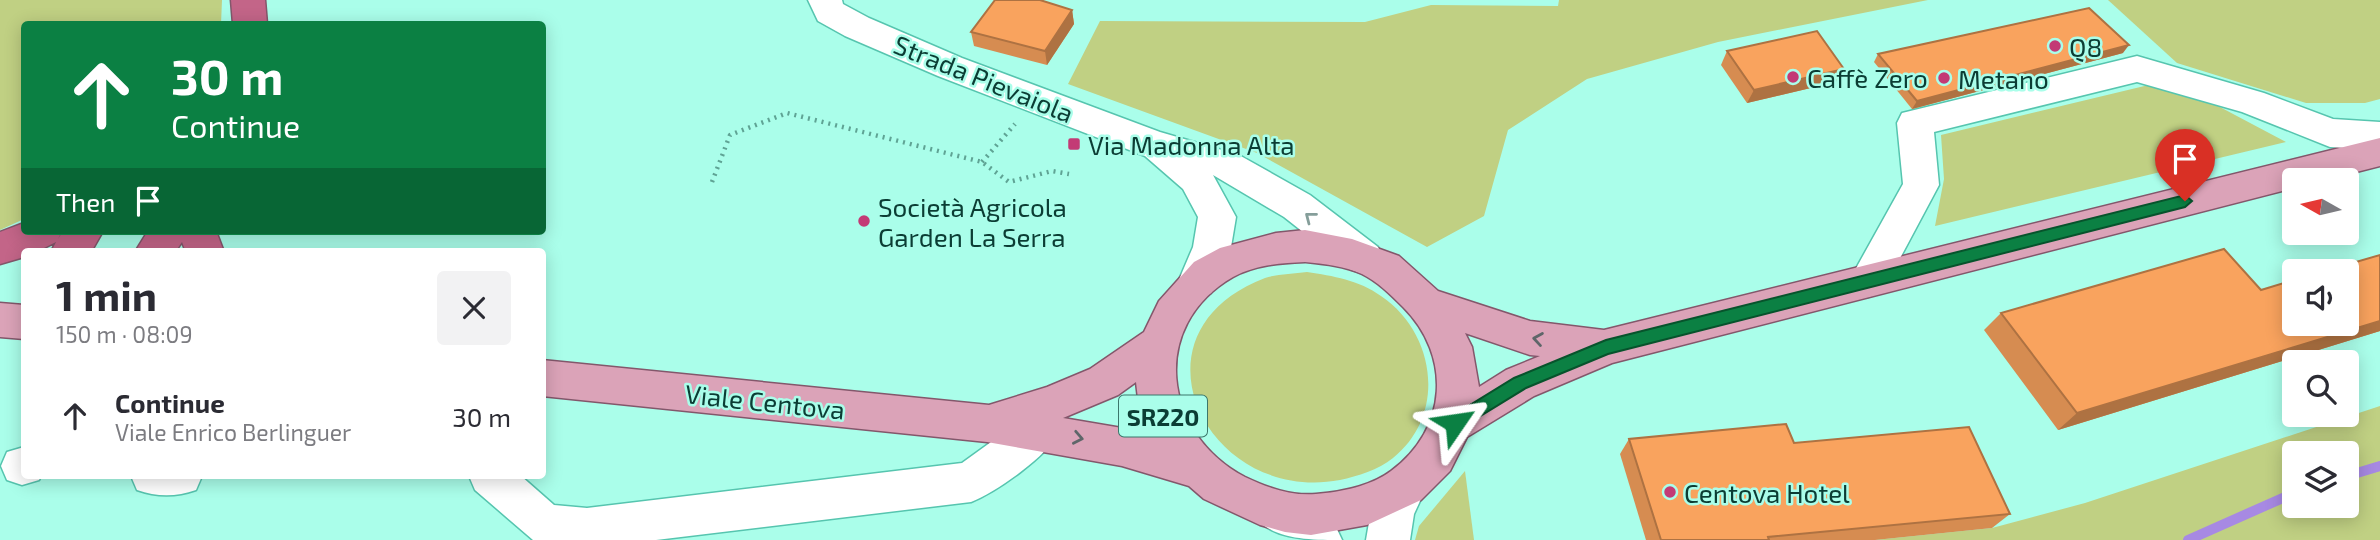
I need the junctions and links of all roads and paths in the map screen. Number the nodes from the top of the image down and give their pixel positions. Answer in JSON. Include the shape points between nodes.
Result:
{"nodes":[{"id":1,"x":248,"y":0,"type":"edge"},
{"id":2,"x":825,"y":0,"type":"edge"},
{"id":3,"x":250,"y":21,"type":"edge"},
{"id":4,"x":1037,"y":100,"type":"junction"},
{"id":5,"x":2380,"y":136,"type":"edge"},
{"id":6,"x":1153,"y":144,"type":"junction"},
{"id":7,"x":2380,"y":152,"type":"edge"},
{"id":8,"x":982,"y":162,"type":"junction"},
{"id":9,"x":1069,"y":174,"type":"dead end"},
{"id":10,"x":712,"y":182,"type":"dead end"},
{"id":11,"x":35,"y":235,"type":"edge"},
{"id":12,"x":0,"y":248,"type":"edge"},
{"id":13,"x":1364,"y":258,"type":"junction"},
{"id":14,"x":1868,"y":281,"type":"junction"},
{"id":15,"x":1198,"y":282,"type":"junction"},
{"id":16,"x":1428,"y":304,"type":"junction"},
{"id":17,"x":0,"y":320,"type":"edge"},
{"id":18,"x":21,"y":322,"type":"edge"},
{"id":19,"x":1157,"y":345,"type":"junction"},
{"id":20,"x":1606,"y":347,"type":"junction"},
{"id":21,"x":546,"y":378,"type":"edge"},
{"id":22,"x":987,"y":423,"type":"junction"},
{"id":23,"x":1455,"y":423,"type":"junction"},
{"id":24,"x":1038,"y":432,"type":"junction"},
{"id":25,"x":1197,"y":469,"type":"junction"},
{"id":26,"x":493,"y":479,"type":"edge"},
{"id":27,"x":1405,"y":488,"type":"junction"},
{"id":28,"x":1271,"y":509,"type":"junction"},
{"id":29,"x":1320,"y":540,"type":"edge"},
{"id":30,"x":1388,"y":540,"type":"edge"}],
"edges":[{"from":1,"to":3,"type":"highway"},
{"from":2,"to":4,"type":"street","name":"Strada Pievaiola","number":"SR220","via":[[830,12],[857,27]]},
{"from":4,"to":6,"type":"street","name":"Strada Pievaiola","number":"SR220"},
{"from":4,"to":8,"type":"path"},
{"from":5,"to":14,"type":"street","via":[[2330,132],[2252,102],[2137,69],[1915,123],[1921,185]]},
{"from":13,"to":6,"type":"street","number":"SR220","one_way":true,"via":[[1297,206],[1226,164]]},
{"from":6,"to":15,"type":"street","number":"SR220","via":[[1196,178],[1217,218]]},
{"from":7,"to":14,"type":"main road"},
{"from":8,"to":9,"type":"path","via":[[1009,181],[1052,171]]},
{"from":8,"to":10,"type":"path","via":[[787,113],[730,135]]},
{"from":11,"to":12,"type":"highway"},
{"from":13,"to":15,"type":"main road","number":"SR220","via":[[1305,246],[1276,248],[1238,258]]},
{"from":13,"to":16,"type":"main road","number":"SR220","via":[[1394,273]]},
{"from":14,"to":20,"type":"main road"},
{"from":15,"to":19,"type":"main road","number":"SR220","via":[[1169,315]]},
{"from":20,"to":16,"type":"main road","one_way":true,"via":[[1530,338]]},
{"from":16,"to":23,"type":"main road","number":"SR220","via":[[1454,349],[1460,390]]},
{"from":17,"to":18,"type":"main road"},
{"from":19,"to":22,"type":"main road","name":"Viale Centova","via":[[1104,382]]},
{"from":19,"to":25,"type":"main road","number":"SR220","via":[[1156,397],[1170,435]]},
{"from":20,"to":23,"type":"main road","via":[[1520,383]]},
{"from":21,"to":22,"type":"main road","name":"Viale Centova"},
{"from":22,"to":24,"type":"main road","name":"Viale Centova"},
{"from":23,"to":27,"type":"main road","number":"SR220","via":[[1434,460]]},
{"from":24,"to":25,"type":"main road","name":"Viale Centova","one_way":true,"via":[[1122,447]]},
{"from":24,"to":26,"type":"street","via":[[971,482],[587,528],[544,524]]},
{"from":25,"to":28,"type":"main road","number":"SR220","via":[[1231,494]]},
{"from":27,"to":28,"type":"main road","number":"SR220","via":[[1364,507],[1318,514]]},
{"from":27,"to":30,"type":"street","number":"SR220","via":[[1393,511]]},
{"from":28,"to":29,"type":"street","number":"SR220"}]}
